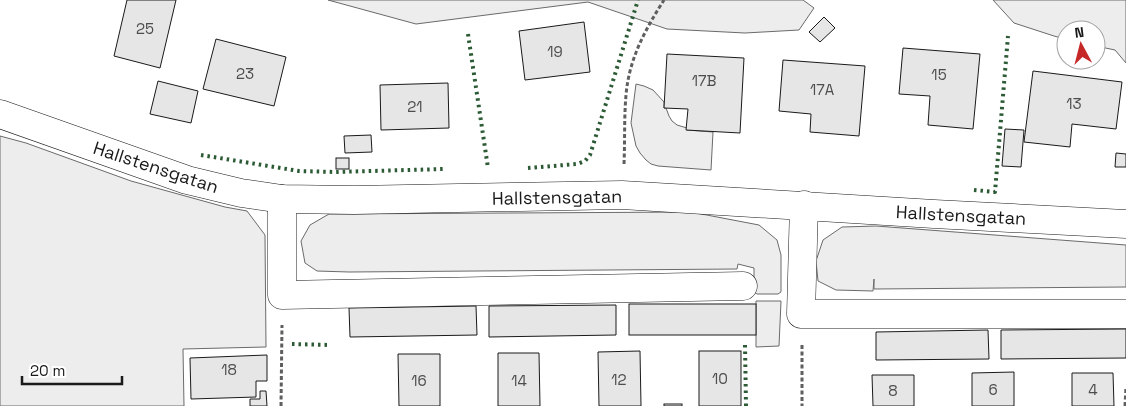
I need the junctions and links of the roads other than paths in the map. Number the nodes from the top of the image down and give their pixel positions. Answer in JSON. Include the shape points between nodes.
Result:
{"nodes":[{"id":1,"x":0,"y":114,"type":"edge"},
{"id":2,"x":282,"y":199,"type":"junction"},
{"id":3,"x":804,"y":206,"type":"junction"},
{"id":4,"x":1126,"y":224,"type":"edge"},
{"id":5,"x":743,"y":286,"type":"dead end"},
{"id":6,"x":1126,"y":314,"type":"edge"}],
"edges":[{"from":1,"to":2,"type":"street","name":"Hallstensgatan","via":[[187,180]]},
{"from":2,"to":3,"type":"street","name":"Hallstensgatan","via":[[622,195]]},
{"from":2,"to":5,"type":"street","via":[[282,295]]},
{"from":3,"to":4,"type":"street","name":"Hallstensgatan"},
{"from":3,"to":6,"type":"street","via":[[802,314]]}]}
